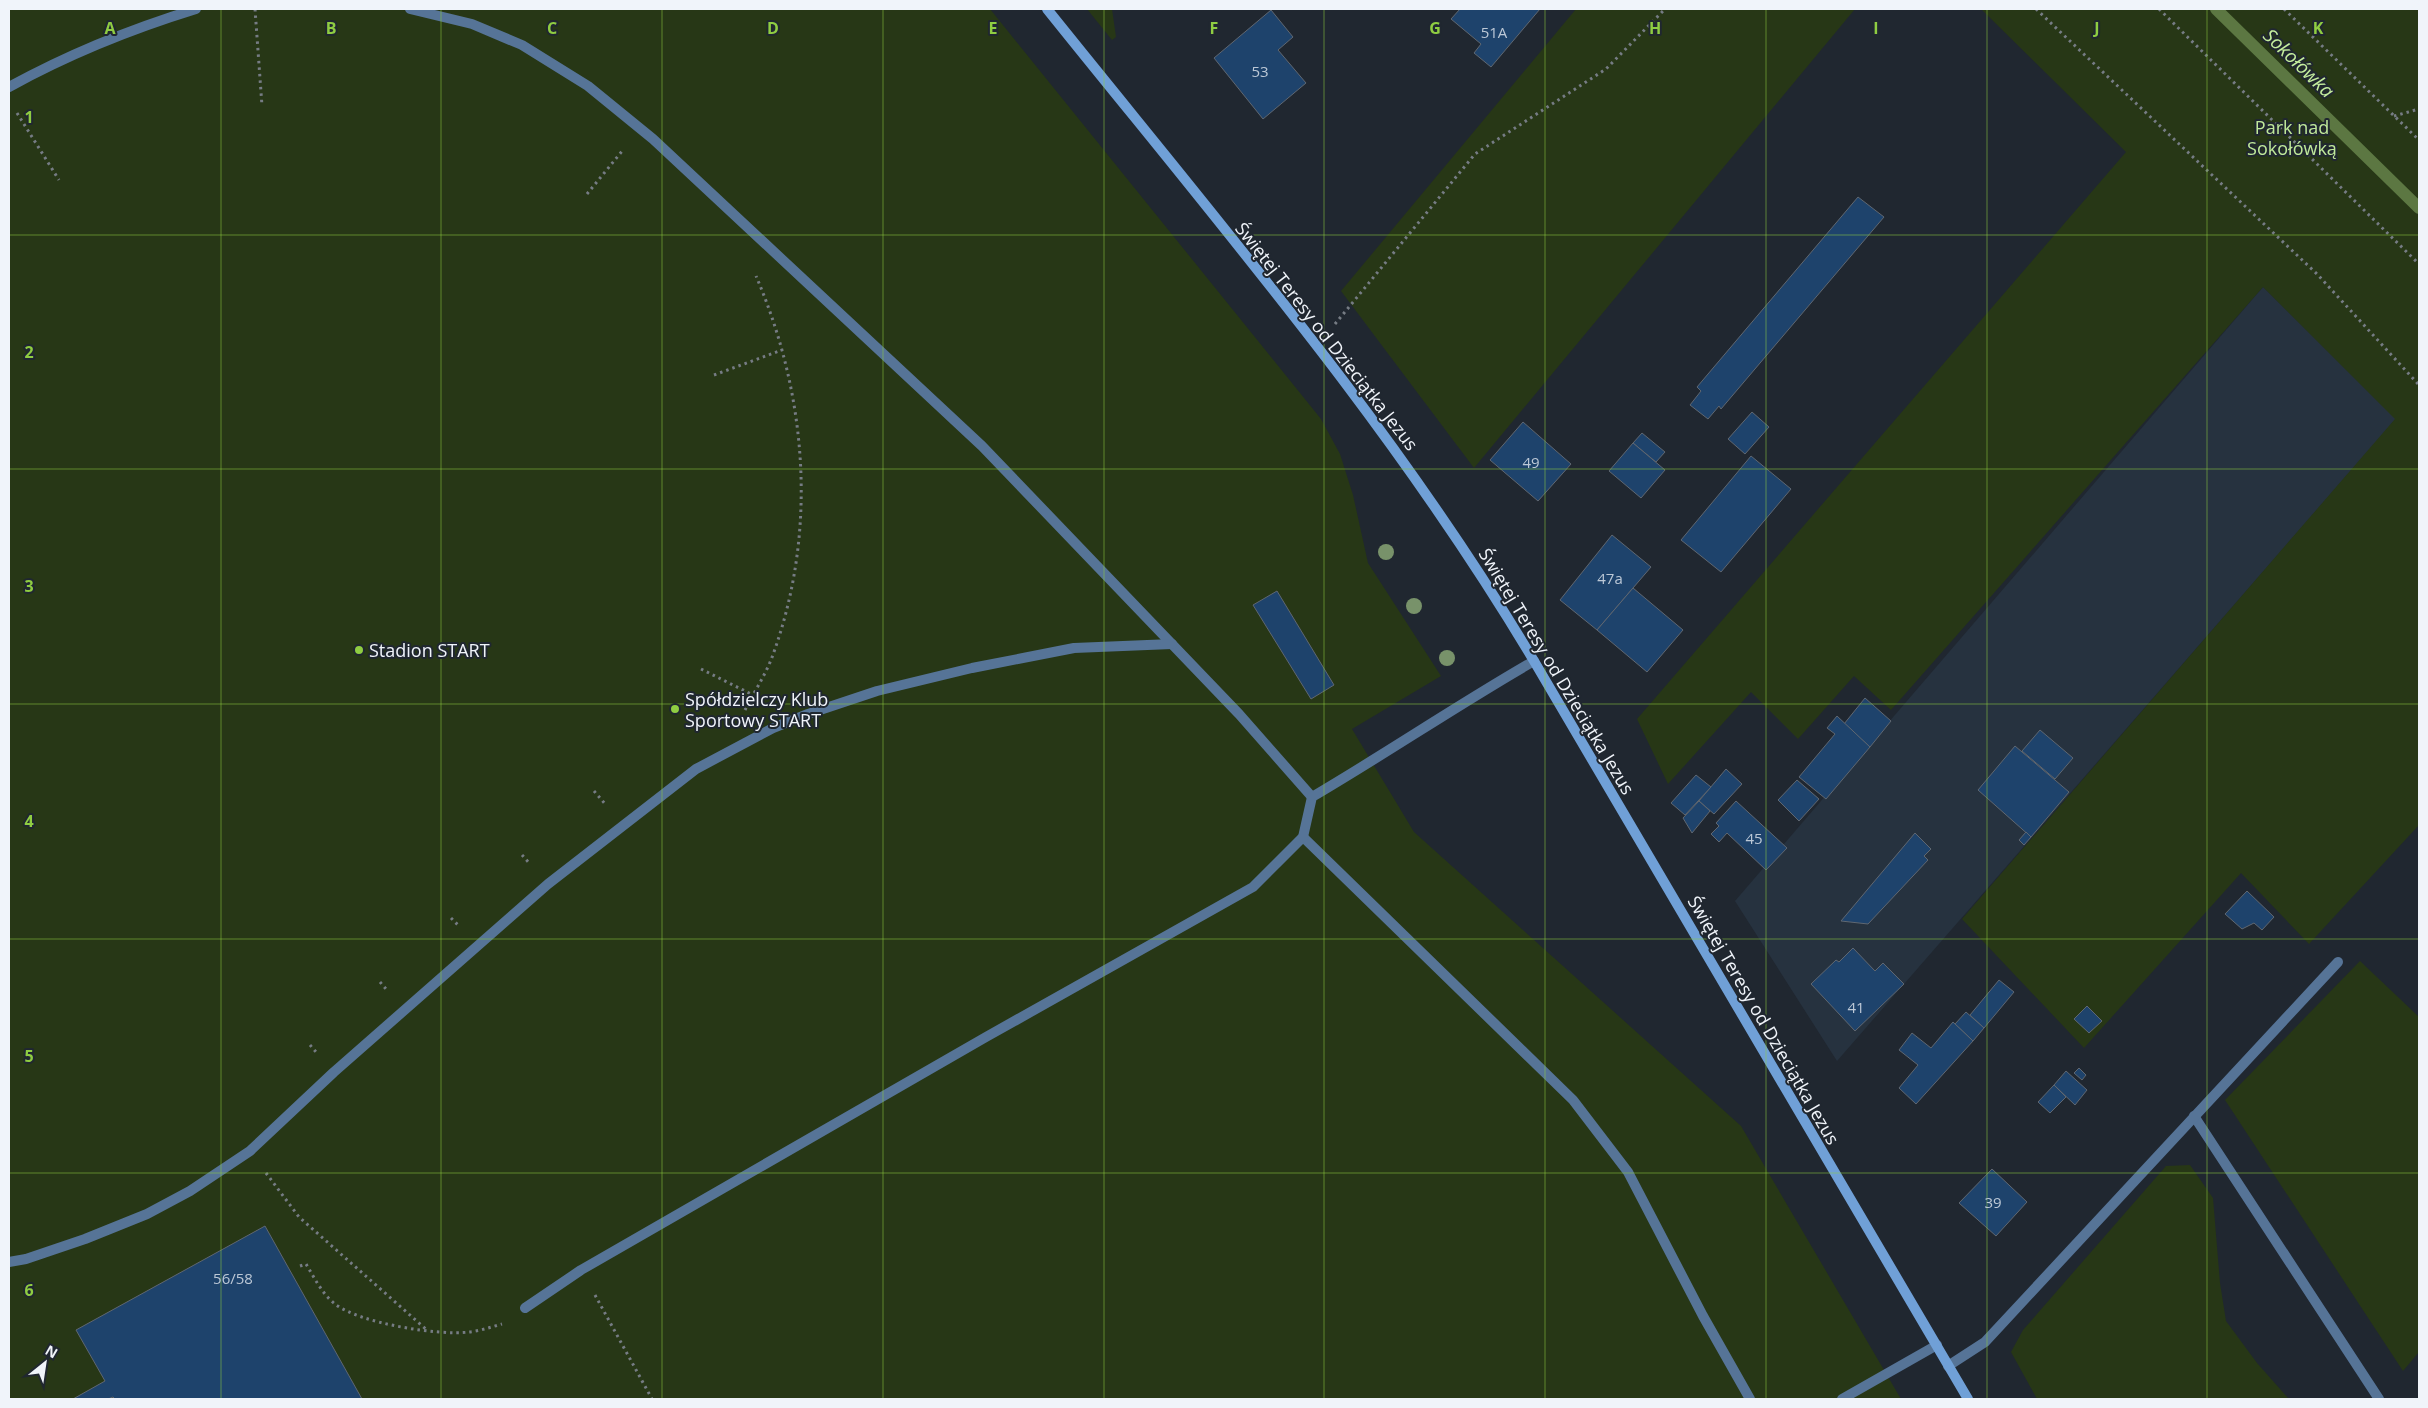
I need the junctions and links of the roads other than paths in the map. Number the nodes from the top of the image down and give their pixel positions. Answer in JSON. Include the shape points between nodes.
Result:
{"nodes":[{"id":1,"x":196,"y":9,"type":"edge"},
{"id":2,"x":410,"y":9,"type":"edge"},
{"id":3,"x":1047,"y":9,"type":"edge"},
{"id":4,"x":9,"y":87,"type":"edge"},
{"id":5,"x":1172,"y":644,"type":"junction"},
{"id":6,"x":1534,"y":661,"type":"junction"},
{"id":7,"x":1312,"y":797,"type":"junction"},
{"id":8,"x":1303,"y":836,"type":"junction"},
{"id":9,"x":2338,"y":962,"type":"dead end"},
{"id":10,"x":2194,"y":1116,"type":"junction"},
{"id":11,"x":9,"y":1262,"type":"edge"},
{"id":12,"x":525,"y":1308,"type":"road end"},
{"id":13,"x":1937,"y":1345,"type":"junction"},
{"id":14,"x":1948,"y":1366,"type":"junction"},
{"id":15,"x":1750,"y":1399,"type":"edge"},
{"id":16,"x":1842,"y":1399,"type":"edge"},
{"id":17,"x":1968,"y":1399,"type":"edge"},
{"id":18,"x":2379,"y":1399,"type":"edge"}],
"edges":[{"from":1,"to":4,"type":"lane","via":[[134,28],[51,63]]},
{"from":2,"to":5,"type":"lane","via":[[472,24],[522,45],[588,86],[640,128],[982,446]]},
{"from":3,"to":6,"type":"street","name":"Świętej Teresy od Dzieciątka Jezus","via":[[1315,342],[1429,496]]},
{"from":5,"to":7,"type":"lane"},
{"from":5,"to":11,"type":"lane","via":[[1074,648],[972,668],[877,691],[773,728],[696,769],[548,884],[334,1072],[250,1151],[190,1191],[147,1214],[85,1239]]},
{"from":6,"to":7,"type":"lane"},
{"from":6,"to":13,"type":"street","name":"Świętej Teresy od Dzieciątka Jezus"},
{"from":7,"to":8,"type":"lane"},
{"from":8,"to":12,"type":"lane","via":[[1253,887],[581,1270]]},
{"from":8,"to":15,"type":"lane","via":[[1573,1100],[1628,1172]]},
{"from":9,"to":10,"type":"lane"},
{"from":10,"to":14,"type":"lane","via":[[1985,1342]]},
{"from":10,"to":18,"type":"lane"},
{"from":13,"to":14,"type":"street","name":"Świętej Teresy od Dzieciątka Jezus"},
{"from":13,"to":16,"type":"lane"},
{"from":14,"to":17,"type":"street","name":"Świętej Teresy od Dzieciątka Jezus"}]}
